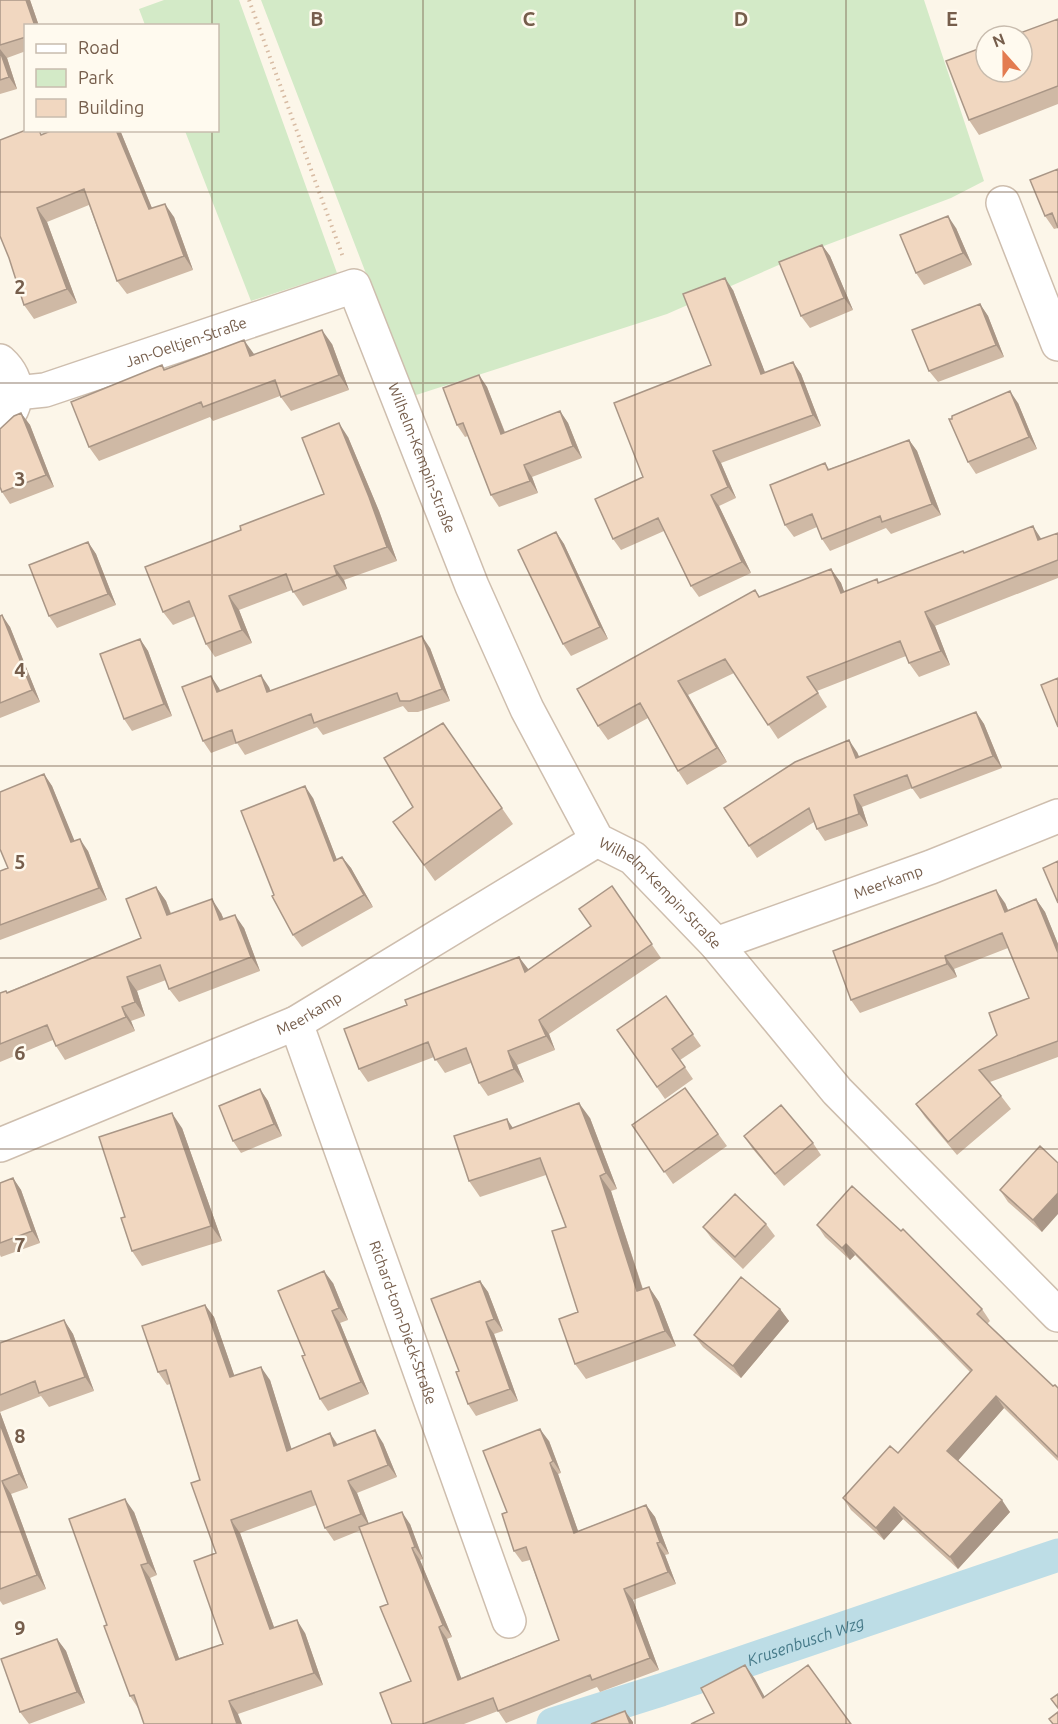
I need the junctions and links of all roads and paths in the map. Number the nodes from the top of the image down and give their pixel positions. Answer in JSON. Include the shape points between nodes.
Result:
{"nodes":[{"id":1,"x":249,"y":0,"type":"edge"},
{"id":2,"x":1003,"y":203,"type":"dead end"},
{"id":3,"x":354,"y":286,"type":"junction"},
{"id":4,"x":1058,"y":344,"type":"edge"},
{"id":5,"x":0,"y":361,"type":"edge"},
{"id":6,"x":16,"y":393,"type":"junction"},
{"id":7,"x":0,"y":425,"type":"edge"},
{"id":8,"x":1058,"y":816,"type":"edge"},
{"id":9,"x":597,"y":840,"type":"junction"},
{"id":10,"x":716,"y":944,"type":"junction"},
{"id":11,"x":296,"y":1023,"type":"junction"},
{"id":12,"x":0,"y":1145,"type":"edge"},
{"id":13,"x":1058,"y":1315,"type":"edge"},
{"id":14,"x":509,"y":1621,"type":"dead end"}],
"edges":[{"from":1,"to":3,"type":"path"},
{"from":2,"to":4,"type":"street"},
{"from":3,"to":6,"type":"street","name":"Jan-Oeltjen-Straße","via":[[45,390]]},
{"from":3,"to":9,"type":"street","name":"Wilhelm-Kempin-Straße","via":[[472,586],[527,709]]},
{"from":5,"to":6,"type":"street","via":[[11,374]]},
{"from":6,"to":7,"type":"street","via":[[14,406]]},
{"from":8,"to":10,"type":"street","name":"Meerkamp","via":[[932,867]]},
{"from":9,"to":10,"type":"street","name":"Wilhelm-Kempin-Straße","via":[[633,858]]},
{"from":9,"to":11,"type":"street","name":"Meerkamp"},
{"from":10,"to":13,"type":"street","name":"Wilhelm-Kempin-Straße","via":[[837,1091]]},
{"from":11,"to":12,"type":"street","name":"Meerkamp"},
{"from":11,"to":14,"type":"street","name":"Richard-tom-Dieck-Straße"}]}
